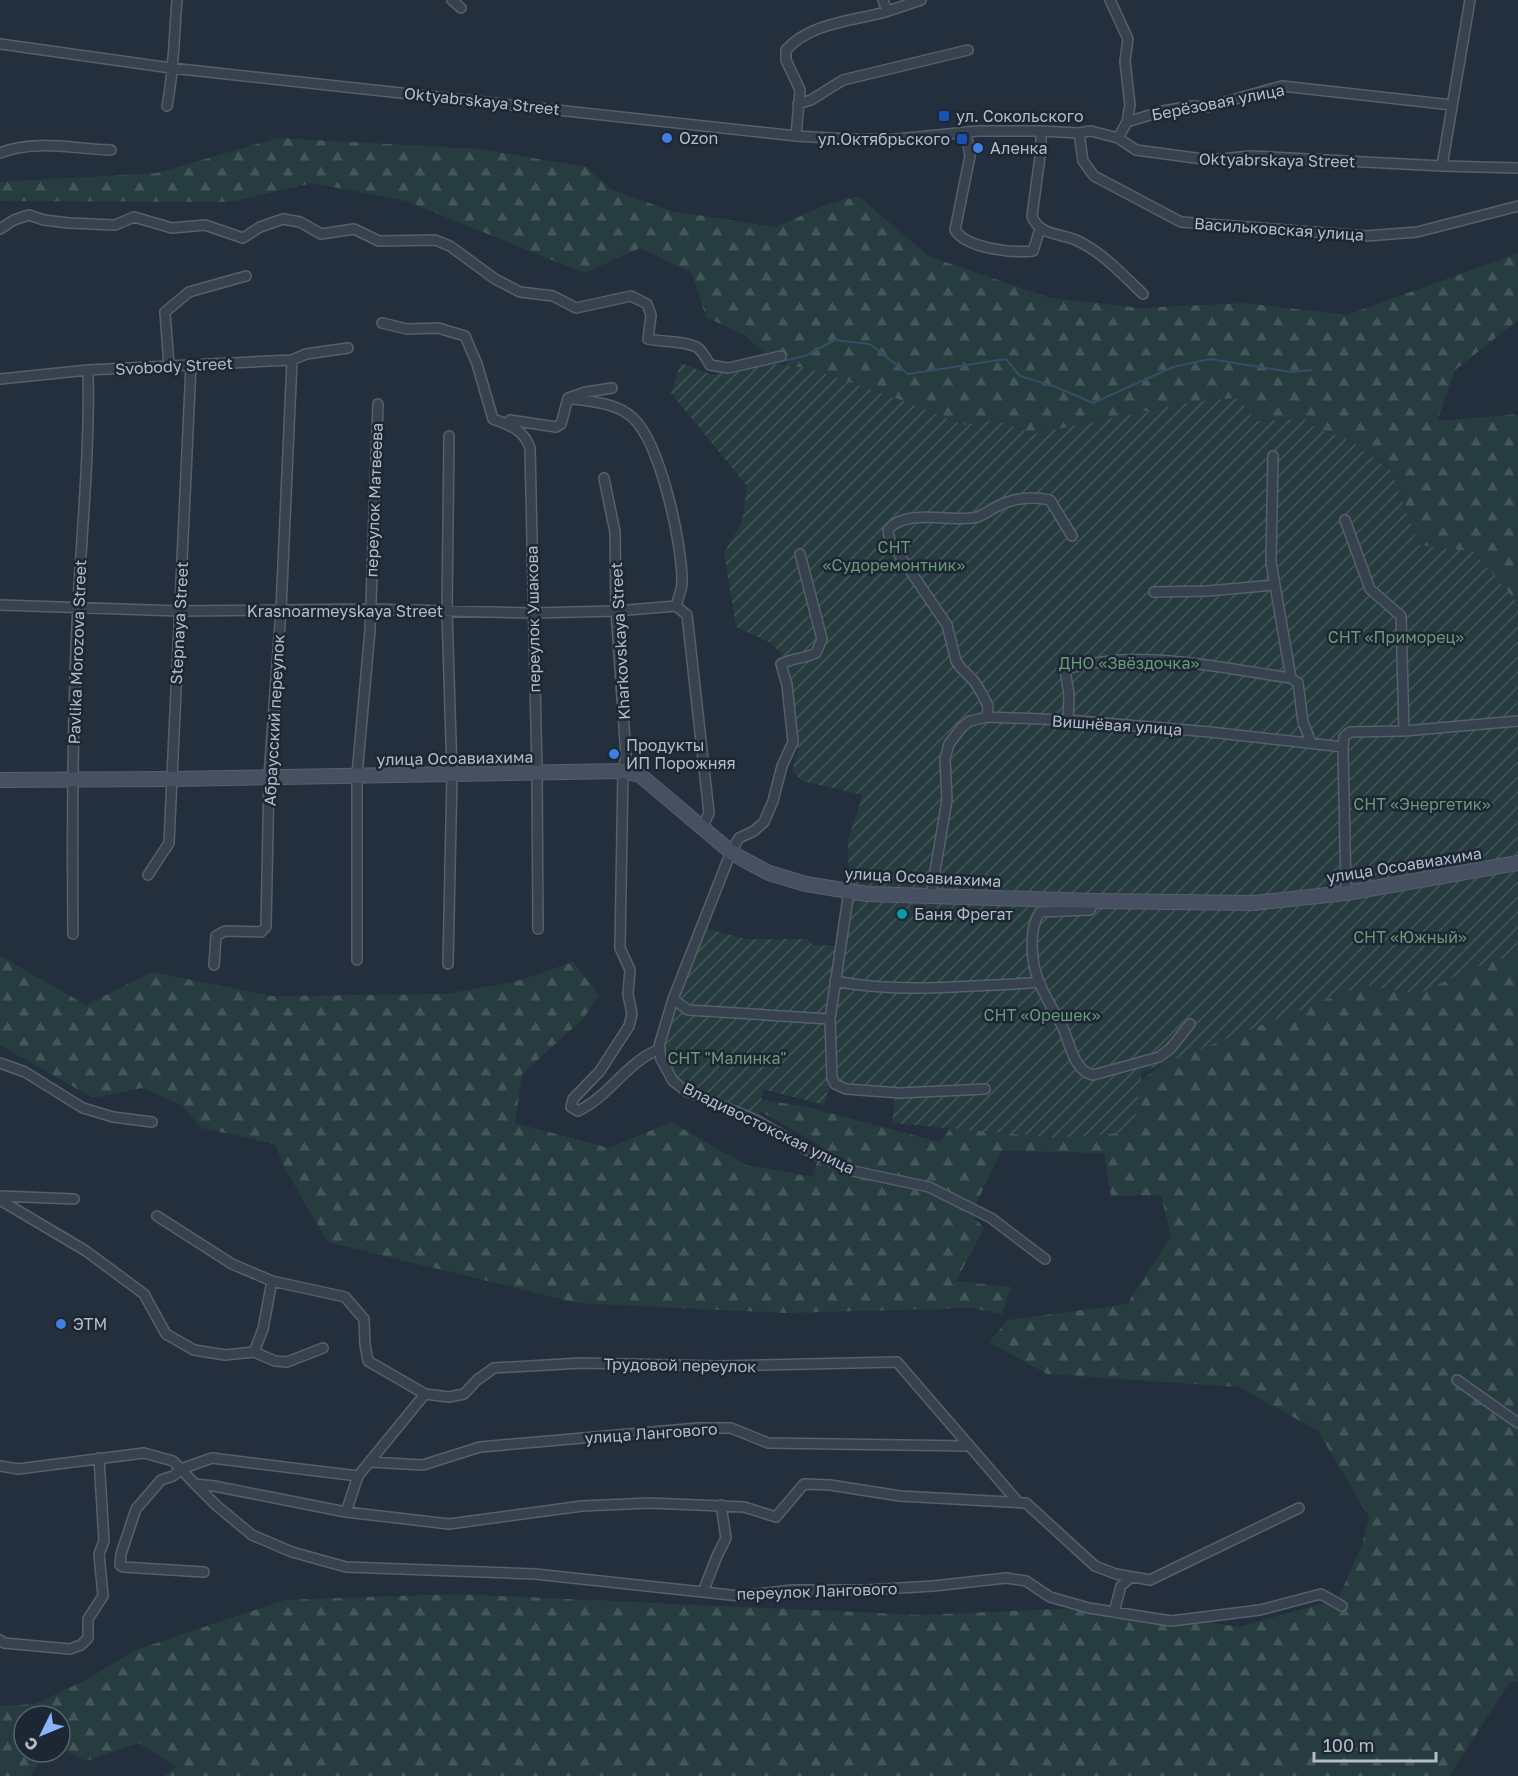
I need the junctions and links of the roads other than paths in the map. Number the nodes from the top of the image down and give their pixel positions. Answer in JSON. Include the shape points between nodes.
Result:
{"nodes":[{"id":1,"x":177,"y":0,"type":"edge"},
{"id":2,"x":452,"y":0,"type":"edge"},
{"id":3,"x":883,"y":0,"type":"edge"},
{"id":4,"x":921,"y":0,"type":"edge"},
{"id":5,"x":1110,"y":0,"type":"edge"},
{"id":6,"x":1470,"y":0,"type":"edge"},
{"id":7,"x":461,"y":8,"type":"dead end"},
{"id":8,"x":887,"y":11,"type":"junction"},
{"id":9,"x":0,"y":44,"type":"edge"},
{"id":10,"x":968,"y":50,"type":"dead end"},
{"id":11,"x":171,"y":68,"type":"junction"},
{"id":12,"x":798,"y":104,"type":"junction"},
{"id":13,"x":1452,"y":105,"type":"junction"},
{"id":14,"x":167,"y":106,"type":"dead end"},
{"id":15,"x":1127,"y":122,"type":"junction"},
{"id":16,"x":1041,"y":131,"type":"junction"},
{"id":17,"x":966,"y":132,"type":"junction"},
{"id":18,"x":1079,"y":133,"type":"junction"},
{"id":19,"x":796,"y":136,"type":"junction"},
{"id":20,"x":1118,"y":138,"type":"junction"},
{"id":21,"x":111,"y":150,"type":"dead end"},
{"id":22,"x":0,"y":153,"type":"edge"},
{"id":23,"x":1442,"y":166,"type":"junction"},
{"id":24,"x":1518,"y":168,"type":"edge"},
{"id":25,"x":1518,"y":206,"type":"edge"},
{"id":26,"x":0,"y":229,"type":"edge"},
{"id":27,"x":1040,"y":229,"type":"junction"},
{"id":28,"x":246,"y":276,"type":"dead end"},
{"id":29,"x":1143,"y":294,"type":"dead end"},
{"id":30,"x":382,"y":323,"type":"dead end"},
{"id":31,"x":348,"y":348,"type":"dead end"},
{"id":32,"x":782,"y":356,"type":"dead end"},
{"id":33,"x":292,"y":360,"type":"junction"},
{"id":34,"x":191,"y":365,"type":"junction"},
{"id":35,"x":169,"y":366,"type":"junction"},
{"id":36,"x":88,"y":370,"type":"junction"},
{"id":37,"x":0,"y":379,"type":"edge"},
{"id":38,"x":612,"y":388,"type":"dead end"},
{"id":39,"x":568,"y":398,"type":"junction"},
{"id":40,"x":378,"y":404,"type":"dead end"},
{"id":41,"x":507,"y":424,"type":"junction"},
{"id":42,"x":449,"y":436,"type":"dead end"},
{"id":43,"x":1273,"y":456,"type":"dead end"},
{"id":44,"x":604,"y":478,"type":"dead end"},
{"id":45,"x":1345,"y":520,"type":"dead end"},
{"id":46,"x":1072,"y":536,"type":"dead end"},
{"id":47,"x":800,"y":554,"type":"dead end"},
{"id":48,"x":1274,"y":585,"type":"junction"},
{"id":49,"x":1154,"y":591,"type":"dead end"},
{"id":50,"x":0,"y":605,"type":"edge"},
{"id":51,"x":676,"y":606,"type":"junction"},
{"id":52,"x":78,"y":607,"type":"junction"},
{"id":53,"x":370,"y":609,"type":"junction"},
{"id":54,"x":281,"y":610,"type":"junction"},
{"id":55,"x":180,"y":611,"type":"junction"},
{"id":56,"x":616,"y":611,"type":"junction"},
{"id":57,"x":447,"y":612,"type":"junction"},
{"id":58,"x":532,"y":613,"type":"junction"},
{"id":59,"x":1291,"y":678,"type":"junction"},
{"id":60,"x":987,"y":717,"type":"junction"},
{"id":61,"x":1068,"y":720,"type":"junction"},
{"id":62,"x":1518,"y":721,"type":"edge"},
{"id":63,"x":1404,"y":731,"type":"junction"},
{"id":64,"x":1311,"y":742,"type":"junction"},
{"id":65,"x":1343,"y":747,"type":"junction"},
{"id":66,"x":623,"y":771,"type":"junction"},
{"id":67,"x":537,"y":773,"type":"junction"},
{"id":68,"x":452,"y":774,"type":"junction"},
{"id":69,"x":357,"y":775,"type":"junction"},
{"id":70,"x":269,"y":776,"type":"junction"},
{"id":71,"x":72,"y":779,"type":"junction"},
{"id":72,"x":171,"y":779,"type":"junction"},
{"id":73,"x":0,"y":780,"type":"edge"},
{"id":74,"x":702,"y":828,"type":"junction"},
{"id":75,"x":731,"y":852,"type":"junction"},
{"id":76,"x":1518,"y":863,"type":"edge"},
{"id":77,"x":148,"y":875,"type":"dead end"},
{"id":78,"x":849,"y":891,"type":"junction"},
{"id":79,"x":1346,"y":893,"type":"junction"},
{"id":80,"x":931,"y":895,"type":"junction"},
{"id":81,"x":1094,"y":901,"type":"junction"},
{"id":82,"x":538,"y":929,"type":"dead end"},
{"id":83,"x":73,"y":934,"type":"dead end"},
{"id":84,"x":357,"y":960,"type":"dead end"},
{"id":85,"x":448,"y":964,"type":"dead end"},
{"id":86,"x":214,"y":965,"type":"dead end"},
{"id":87,"x":835,"y":981,"type":"junction"},
{"id":88,"x":1039,"y":982,"type":"junction"},
{"id":89,"x":673,"y":999,"type":"junction"},
{"id":90,"x":830,"y":1019,"type":"junction"},
{"id":91,"x":1190,"y":1024,"type":"dead end"},
{"id":92,"x":660,"y":1049,"type":"junction"},
{"id":93,"x":0,"y":1063,"type":"edge"},
{"id":94,"x":985,"y":1089,"type":"dead end"},
{"id":95,"x":152,"y":1122,"type":"dead end"},
{"id":96,"x":0,"y":1198,"type":"edge"},
{"id":97,"x":74,"y":1199,"type":"dead end"},
{"id":98,"x":157,"y":1216,"type":"dead end"},
{"id":99,"x":1046,"y":1259,"type":"dead end"},
{"id":100,"x":272,"y":1281,"type":"junction"},
{"id":101,"x":323,"y":1348,"type":"dead end"},
{"id":102,"x":254,"y":1352,"type":"junction"},
{"id":103,"x":1457,"y":1380,"type":"dead end"},
{"id":104,"x":425,"y":1394,"type":"junction"},
{"id":105,"x":1518,"y":1423,"type":"edge"},
{"id":106,"x":969,"y":1446,"type":"junction"},
{"id":107,"x":99,"y":1458,"type":"junction"},
{"id":108,"x":370,"y":1462,"type":"junction"},
{"id":109,"x":0,"y":1466,"type":"edge"},
{"id":110,"x":181,"y":1469,"type":"junction"},
{"id":111,"x":358,"y":1476,"type":"junction"},
{"id":112,"x":195,"y":1484,"type":"junction"},
{"id":113,"x":1018,"y":1502,"type":"junction"},
{"id":114,"x":721,"y":1505,"type":"junction"},
{"id":115,"x":1299,"y":1508,"type":"dead end"},
{"id":116,"x":345,"y":1512,"type":"junction"},
{"id":117,"x":204,"y":1572,"type":"dead end"},
{"id":118,"x":1131,"y":1577,"type":"junction"},
{"id":119,"x":703,"y":1592,"type":"junction"},
{"id":120,"x":1342,"y":1606,"type":"dead end"},
{"id":121,"x":1114,"y":1612,"type":"junction"},
{"id":122,"x":0,"y":1640,"type":"edge"}],
"edges":[{"from":1,"to":11,"type":"street"},
{"from":2,"to":7,"type":"street"},
{"from":3,"to":8,"type":"street"},
{"from":4,"to":8,"type":"street"},
{"from":5,"to":15,"type":"street","via":[[1128,39]]},
{"from":6,"to":13,"type":"street"},
{"from":8,"to":12,"type":"street","via":[[818,28],[786,50],[786,60],[800,90]]},
{"from":9,"to":11,"type":"street","name":"Oktyabrskaya Street"},
{"from":10,"to":12,"type":"street","via":[[843,80]]},
{"from":11,"to":14,"type":"street"},
{"from":11,"to":19,"type":"street","name":"Oktyabrskaya Street"},
{"from":12,"to":19,"type":"street"},
{"from":13,"to":15,"type":"street","name":"Берёзовая улица","via":[[1282,86],[1207,107],[1163,111]]},
{"from":13,"to":23,"type":"street"},
{"from":15,"to":20,"type":"street"},
{"from":16,"to":17,"type":"street","name":"Oktyabrskaya Street"},
{"from":16,"to":18,"type":"street","name":"Oktyabrskaya Street"},
{"from":16,"to":27,"type":"street","via":[[1032,216]]},
{"from":17,"to":19,"type":"street","name":"Oktyabrskaya Street","via":[[897,139]]},
{"from":17,"to":27,"type":"street","via":[[970,156],[955,230],[959,236],[970,243],[1018,252],[1033,250]]},
{"from":18,"to":20,"type":"street","name":"Oktyabrskaya Street","via":[[1091,131]]},
{"from":18,"to":25,"type":"street","name":"Васильковская улица","via":[[1083,160],[1094,176],[1181,222],[1366,236],[1417,232]]},
{"from":20,"to":23,"type":"street","name":"Oktyabrskaya Street","via":[[1136,150],[1210,160],[1251,156]]},
{"from":21,"to":22,"type":"street","via":[[32,146]]},
{"from":23,"to":24,"type":"street","name":"Oktyabrskaya Street"},
{"from":26,"to":32,"type":"street","via":[[29,215],[69,223],[115,225],[134,217],[172,228],[205,225],[243,238],[283,219],[300,222],[321,234],[354,229],[379,241],[435,240],[520,292],[553,296],[576,308],[630,296],[647,304],[651,315],[648,339],[698,348],[710,365],[728,368]]},
{"from":27,"to":29,"type":"street","via":[[1078,241],[1110,262]]},
{"from":28,"to":35,"type":"street","via":[[189,292],[165,312]]},
{"from":30,"to":41,"type":"street","name":"переулок Ушакова","via":[[407,329],[438,328],[465,336],[493,419]]},
{"from":31,"to":33,"type":"street","name":"Svobody Street"},
{"from":33,"to":34,"type":"street","name":"Svobody Street"},
{"from":33,"to":54,"type":"street","name":"Абраусский переулок"},
{"from":34,"to":35,"type":"street","name":"Svobody Street"},
{"from":34,"to":55,"type":"street","name":"Stepnaya Street"},
{"from":35,"to":36,"type":"street","name":"Svobody Street"},
{"from":36,"to":37,"type":"street","name":"Svobody Street"},
{"from":36,"to":52,"type":"street","name":"Pavlika Morozova Street"},
{"from":38,"to":39,"type":"street"},
{"from":39,"to":41,"type":"street","via":[[561,424],[556,427],[510,420]]},
{"from":39,"to":51,"type":"street","via":[[618,408],[634,419],[644,434],[673,509],[682,586]]},
{"from":40,"to":53,"type":"street","name":"переулок Матвеева"},
{"from":41,"to":58,"type":"street","name":"переулок Ушакова","via":[[526,436],[530,448]]},
{"from":42,"to":57,"type":"street"},
{"from":43,"to":48,"type":"street"},
{"from":44,"to":56,"type":"street","name":"Kharkovskaya Street","via":[[615,532]]},
{"from":45,"to":63,"type":"street","via":[[1370,589],[1401,616]]},
{"from":46,"to":60,"type":"street","via":[[1050,500],[1034,497],[1008,502],[983,516],[950,520],[913,518],[894,523],[888,530],[890,541],[947,625],[956,661],[982,694],[988,706]]},
{"from":47,"to":75,"type":"street","via":[[822,639],[816,653],[781,664],[793,742],[764,822],[739,838]]},
{"from":48,"to":49,"type":"street"},
{"from":48,"to":59,"type":"street"},
{"from":50,"to":52,"type":"street","name":"Krasnoarmeyskaya Street"},
{"from":51,"to":56,"type":"street","name":"Krasnoarmeyskaya Street"},
{"from":51,"to":74,"type":"street","via":[[687,615],[709,813]]},
{"from":52,"to":55,"type":"street","name":"Krasnoarmeyskaya Street"},
{"from":52,"to":71,"type":"street","name":"Pavlika Morozova Street"},
{"from":53,"to":54,"type":"street","name":"Krasnoarmeyskaya Street"},
{"from":53,"to":57,"type":"street","name":"Krasnoarmeyskaya Street"},
{"from":53,"to":69,"type":"street","name":"переулок Матвеева"},
{"from":54,"to":55,"type":"street","name":"Krasnoarmeyskaya Street"},
{"from":54,"to":70,"type":"street","name":"Абраусский переулок"},
{"from":55,"to":72,"type":"street","name":"Stepnaya Street"},
{"from":56,"to":58,"type":"street","name":"Krasnoarmeyskaya Street"},
{"from":56,"to":66,"type":"street","name":"Kharkovskaya Street","via":[[626,756]]},
{"from":57,"to":58,"type":"street","name":"Krasnoarmeyskaya Street"},
{"from":57,"to":68,"type":"street"},
{"from":58,"to":67,"type":"street","name":"переулок Ушакова"},
{"from":59,"to":61,"type":"street","via":[[1148,660],[1120,660],[1065,669]]},
{"from":59,"to":64,"type":"street","via":[[1298,683],[1303,722]]},
{"from":60,"to":61,"type":"street","name":"Вишнёвая улица"},
{"from":60,"to":80,"type":"street","name":"Вишнёвая улица","via":[[970,721],[949,744],[945,759],[947,800]]},
{"from":61,"to":64,"type":"street","name":"Вишнёвая улица"},
{"from":62,"to":63,"type":"street"},
{"from":63,"to":65,"type":"street","via":[[1350,732],[1344,737]]},
{"from":64,"to":65,"type":"street","name":"Вишнёвая улица"},
{"from":65,"to":79,"type":"street"},
{"from":66,"to":67,"type":"street","name":"улица Осоавиахима"},
{"from":66,"to":74,"type":"street","name":"улица Осоавиахима","via":[[640,775]]},
{"from":66,"to":92,"type":"street","name":"Kharkovskaya Street","via":[[620,948],[630,970],[628,994],[632,1014],[600,1071],[571,1107],[578,1111],[589,1106],[629,1068]]},
{"from":67,"to":68,"type":"street","name":"улица Осоавиахима"},
{"from":67,"to":82,"type":"street","name":"переулок Ушакова"},
{"from":68,"to":69,"type":"street","name":"улица Осоавиахима"},
{"from":68,"to":85,"type":"street"},
{"from":69,"to":70,"type":"street","name":"улица Осоавиахима"},
{"from":69,"to":84,"type":"street","name":"переулок Матвеева"},
{"from":70,"to":72,"type":"street","name":"улица Осоавиахима"},
{"from":70,"to":86,"type":"street","name":"Абраусский переулок","via":[[266,927],[261,932],[225,931],[216,936]]},
{"from":71,"to":72,"type":"street","name":"улица Осоавиахима"},
{"from":71,"to":73,"type":"street","name":"улица Осоавиахима"},
{"from":71,"to":83,"type":"street","name":"Pavlika Morozova Street"},
{"from":72,"to":77,"type":"street","name":"Stepnaya Street","via":[[169,843]]},
{"from":74,"to":75,"type":"street","name":"улица Осоавиахима"},
{"from":75,"to":78,"type":"street","name":"улица Осоавиахима","via":[[769,873]]},
{"from":75,"to":89,"type":"street"},
{"from":76,"to":79,"type":"street","name":"улица Осоавиахима"},
{"from":78,"to":80,"type":"street","name":"улица Осоавиахима"},
{"from":78,"to":87,"type":"street"},
{"from":79,"to":81,"type":"street","name":"улица Осоавиахима","via":[[1254,903]]},
{"from":80,"to":81,"type":"street","name":"улица Осоавиахима"},
{"from":81,"to":88,"type":"street","via":[[1090,910],[1040,912],[1034,921],[1032,949]]},
{"from":87,"to":88,"type":"street","via":[[928,989]]},
{"from":87,"to":90,"type":"street"},
{"from":88,"to":91,"type":"street","via":[[1079,1068],[1085,1073],[1093,1075],[1159,1057]]},
{"from":89,"to":90,"type":"street","via":[[688,1010]]},
{"from":89,"to":92,"type":"street"},
{"from":90,"to":94,"type":"street","via":[[832,1078],[846,1089],[900,1093]]},
{"from":92,"to":99,"type":"street","name":"Владивостокская улица","via":[[673,1081],[686,1091],[758,1120],[809,1151],[853,1171],[928,1187],[991,1218]]},
{"from":93,"to":95,"type":"street","via":[[25,1072],[83,1108]]},
{"from":96,"to":97,"type":"street"},
{"from":96,"to":102,"type":"street","via":[[86,1251],[144,1294],[166,1335],[194,1350],[225,1355]]},
{"from":98,"to":100,"type":"street","via":[[232,1264]]},
{"from":100,"to":102,"type":"street","via":[[263,1329]]},
{"from":100,"to":104,"type":"street","name":"Трудовой переулок","via":[[345,1297],[364,1319],[368,1361]]},
{"from":101,"to":102,"type":"street","via":[[287,1362],[275,1362]]},
{"from":103,"to":105,"type":"street"},
{"from":104,"to":106,"type":"street","name":"Трудовой переулок","via":[[464,1394],[494,1368],[581,1363],[719,1366],[897,1362]]},
{"from":104,"to":108,"type":"street"},
{"from":106,"to":108,"type":"street","name":"улица Лангового","via":[[768,1443],[731,1428],[698,1428],[480,1447],[423,1465]]},
{"from":106,"to":113,"type":"street","name":"Трудовой переулок"},
{"from":107,"to":109,"type":"street","via":[[18,1468]]},
{"from":107,"to":110,"type":"street","via":[[144,1453],[173,1461]]},
{"from":107,"to":122,"type":"street","via":[[103,1596],[88,1619],[88,1638],[70,1649]]},
{"from":108,"to":111,"type":"street"},
{"from":110,"to":111,"type":"street","via":[[212,1458]]},
{"from":110,"to":112,"type":"street","name":"переулок Лангового"},
{"from":110,"to":117,"type":"street","via":[[161,1480],[136,1509],[120,1565]]},
{"from":111,"to":116,"type":"street"},
{"from":112,"to":116,"type":"street"},
{"from":112,"to":119,"type":"street","name":"переулок Лангового","via":[[252,1535],[292,1552],[346,1567],[535,1574]]},
{"from":113,"to":114,"type":"street","via":[[900,1496],[804,1485],[776,1517]]},
{"from":113,"to":118,"type":"street","via":[[1026,1503],[1095,1566]]},
{"from":114,"to":116,"type":"street","via":[[582,1506],[449,1524]]},
{"from":114,"to":119,"type":"street","via":[[726,1538]]},
{"from":115,"to":118,"type":"street","via":[[1150,1580]]},
{"from":118,"to":121,"type":"street","via":[[1121,1586]]},
{"from":119,"to":121,"type":"street","name":"переулок Лангового","via":[[740,1596],[792,1590],[933,1586],[1006,1578],[1026,1581],[1050,1597]]},
{"from":120,"to":121,"type":"street","name":"переулок Лангового","via":[[1321,1594],[1260,1610],[1171,1621]]}]}
